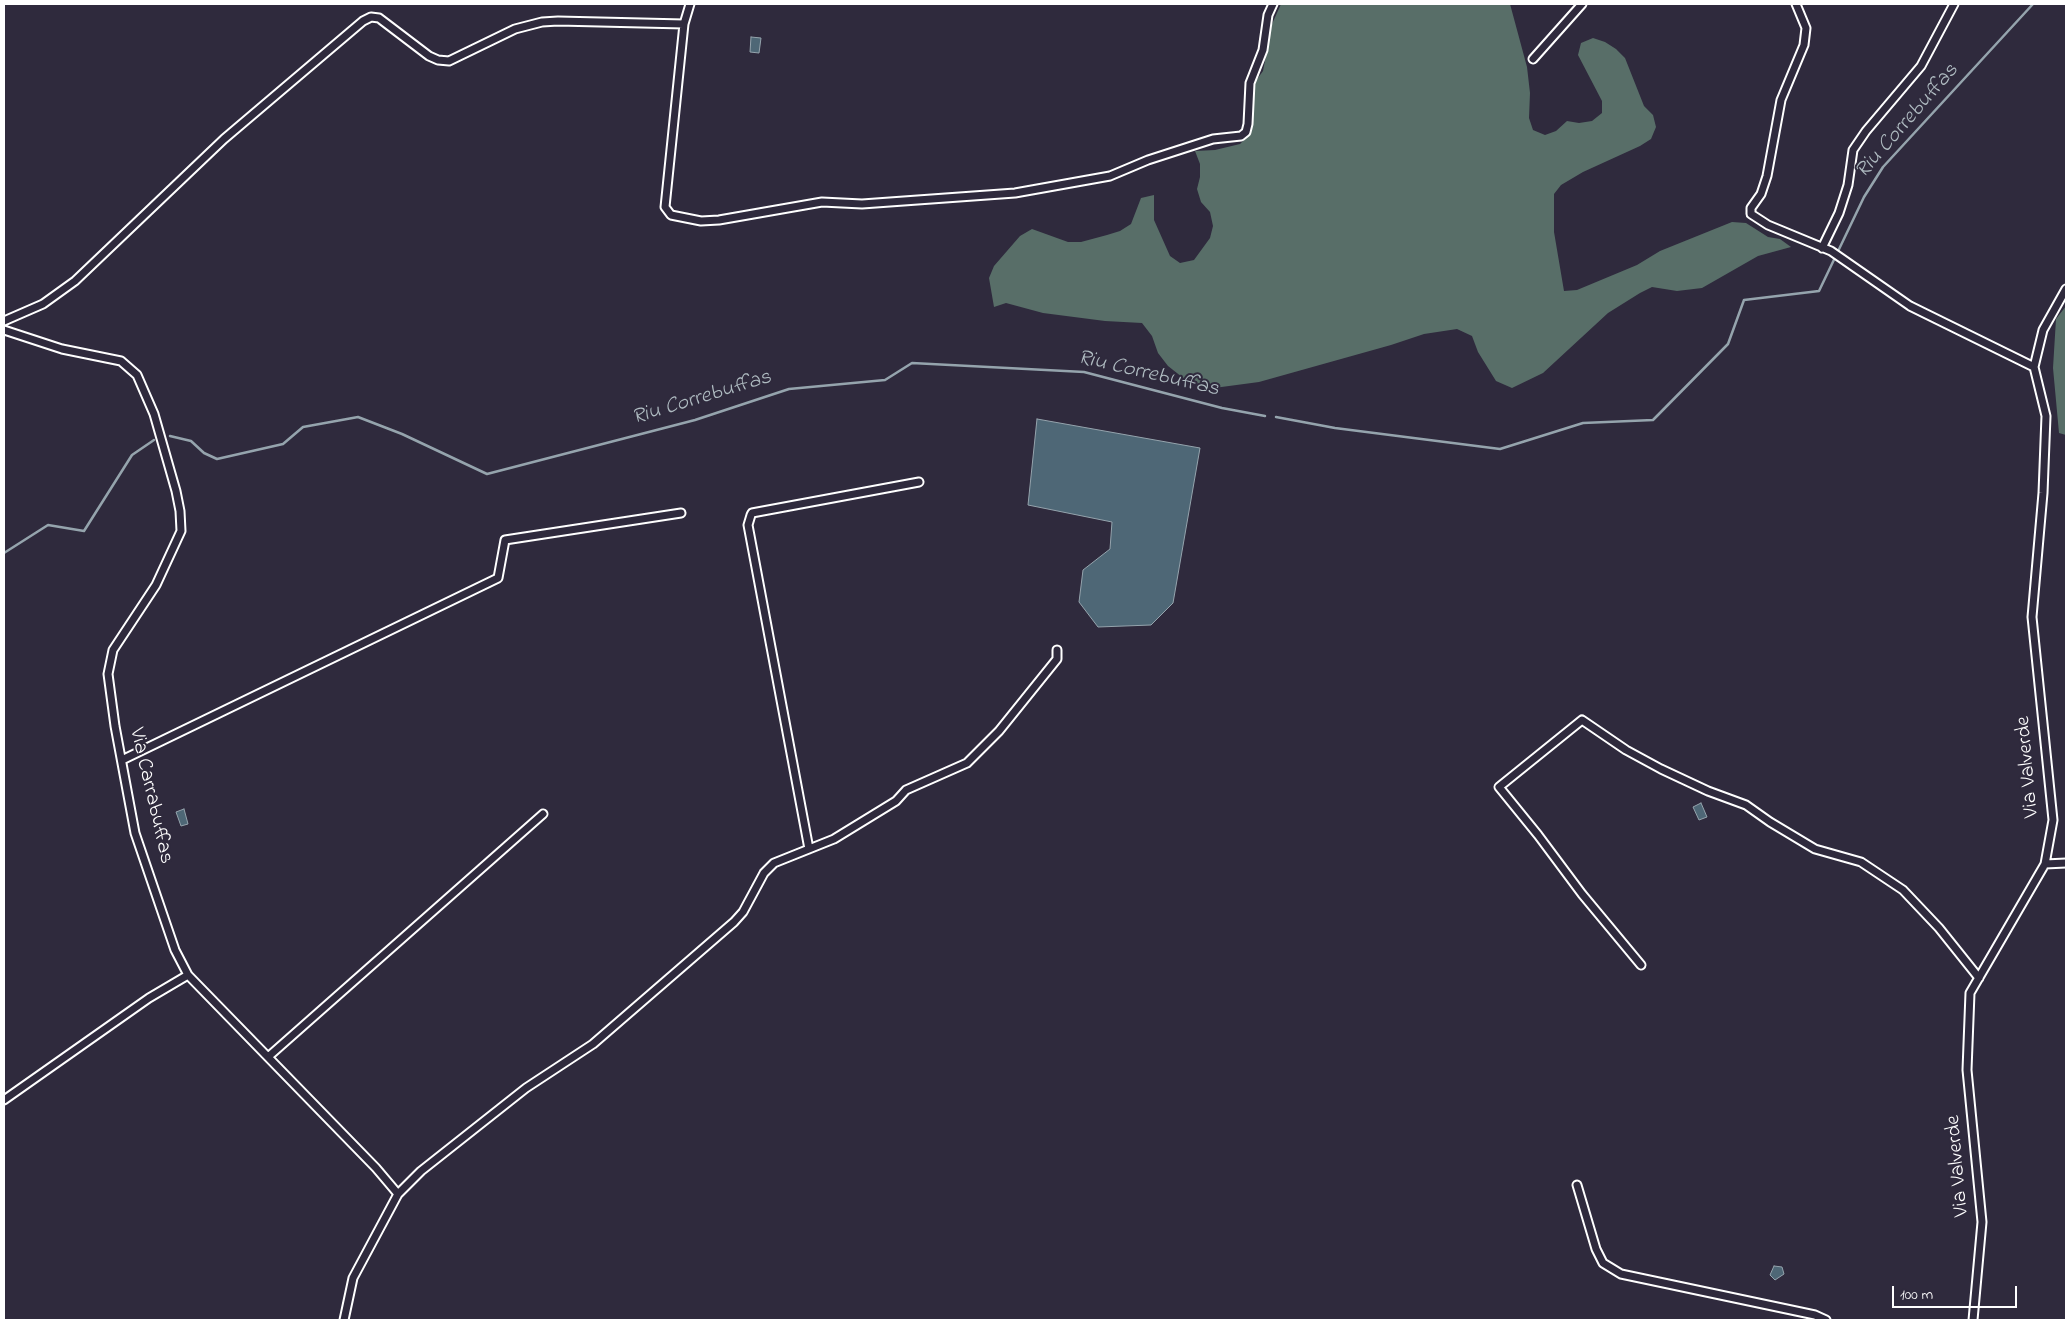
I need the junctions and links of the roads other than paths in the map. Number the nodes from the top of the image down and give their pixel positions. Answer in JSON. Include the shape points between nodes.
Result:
{"nodes":[{"id":1,"x":690,"y":4,"type":"edge"},
{"id":2,"x":1274,"y":4,"type":"edge"},
{"id":3,"x":1582,"y":4,"type":"edge"},
{"id":4,"x":1796,"y":4,"type":"edge"},
{"id":5,"x":1954,"y":4,"type":"edge"},
{"id":6,"x":684,"y":24,"type":"junction"},
{"id":7,"x":1533,"y":59,"type":"dead end"},
{"id":8,"x":1822,"y":248,"type":"junction"},
{"id":9,"x":2066,"y":289,"type":"edge"},
{"id":10,"x":4,"y":322,"type":"edge"},
{"id":11,"x":4,"y":330,"type":"edge"},
{"id":12,"x":2034,"y":367,"type":"junction"},
{"id":13,"x":919,"y":482,"type":"dead end"},
{"id":14,"x":681,"y":513,"type":"dead end"},
{"id":15,"x":1057,"y":650,"type":"dead end"},
{"id":16,"x":122,"y":760,"type":"junction"},
{"id":17,"x":543,"y":814,"type":"dead end"},
{"id":18,"x":809,"y":849,"type":"junction"},
{"id":19,"x":2066,"y":863,"type":"edge"},
{"id":20,"x":2045,"y":864,"type":"junction"},
{"id":21,"x":1641,"y":966,"type":"dead end"},
{"id":22,"x":188,"y":975,"type":"junction"},
{"id":23,"x":1979,"y":978,"type":"junction"},
{"id":24,"x":268,"y":1057,"type":"junction"},
{"id":25,"x":4,"y":1100,"type":"edge"},
{"id":26,"x":1577,"y":1185,"type":"dead end"},
{"id":27,"x":398,"y":1194,"type":"junction"},
{"id":28,"x":344,"y":1320,"type":"edge"},
{"id":29,"x":1826,"y":1320,"type":"edge"},
{"id":30,"x":1973,"y":1320,"type":"edge"}],
"edges":[{"from":1,"to":6,"type":"street"},
{"from":2,"to":6,"type":"street","via":[[1268,16],[1263,50],[1250,83],[1246,132],[1240,136],[1213,139],[1110,176],[1015,193],[862,204],[822,202],[701,221],[671,215],[665,207]]},
{"from":3,"to":7,"type":"street"},
{"from":4,"to":8,"type":"street","via":[[1806,28],[1804,46],[1782,100],[1767,176],[1750,214]]},
{"from":5,"to":8,"type":"street","via":[[1921,66],[1853,150],[1848,185],[1839,214]]},
{"from":6,"to":10,"type":"street","via":[[542,22],[515,29],[449,61],[429,56],[379,18],[363,20],[224,139],[76,281],[43,304]]},
{"from":8,"to":12,"type":"street","via":[[1845,260],[1910,306]]},
{"from":9,"to":12,"type":"street","name":"Via Valverde","via":[[2043,330]]},
{"from":11,"to":16,"type":"street","name":"Via Carrabuffas","via":[[62,349],[113,358],[127,364],[146,393],[176,491],[181,531],[156,585],[113,650],[108,674]]},
{"from":12,"to":20,"type":"street","name":"Via Valverde","via":[[2046,416],[2032,617],[2053,820]]},
{"from":13,"to":18,"type":"street","via":[[752,513],[748,524]]},
{"from":14,"to":16,"type":"street","via":[[506,540],[498,578]]},
{"from":15,"to":18,"type":"street","via":[[1057,659],[999,731],[967,763],[906,790],[896,801],[834,839]]},
{"from":16,"to":22,"type":"street","name":"Via Carrabuffas","via":[[135,833],[175,950]]},
{"from":17,"to":24,"type":"street"},
{"from":18,"to":27,"type":"street","via":[[774,863],[764,873],[734,922],[593,1044],[526,1088],[421,1171]]},
{"from":19,"to":20,"type":"street"},
{"from":20,"to":23,"type":"street","name":"Via Valverde"},
{"from":21,"to":23,"type":"street","via":[[1499,787],[1582,720],[1654,765],[1708,791],[1746,804],[1815,849],[1861,862],[1903,890]]},
{"from":22,"to":24,"type":"street","name":"Via Carrabuffas"},
{"from":22,"to":25,"type":"street","via":[[149,998]]},
{"from":23,"to":30,"type":"street","name":"Via Valverde","via":[[1970,993],[1967,1070],[1982,1222]]},
{"from":24,"to":27,"type":"street","name":"Via Carrabuffas"},
{"from":26,"to":29,"type":"street","via":[[1603,1264],[1621,1274]]},
{"from":27,"to":28,"type":"street","via":[[353,1278]]}]}
